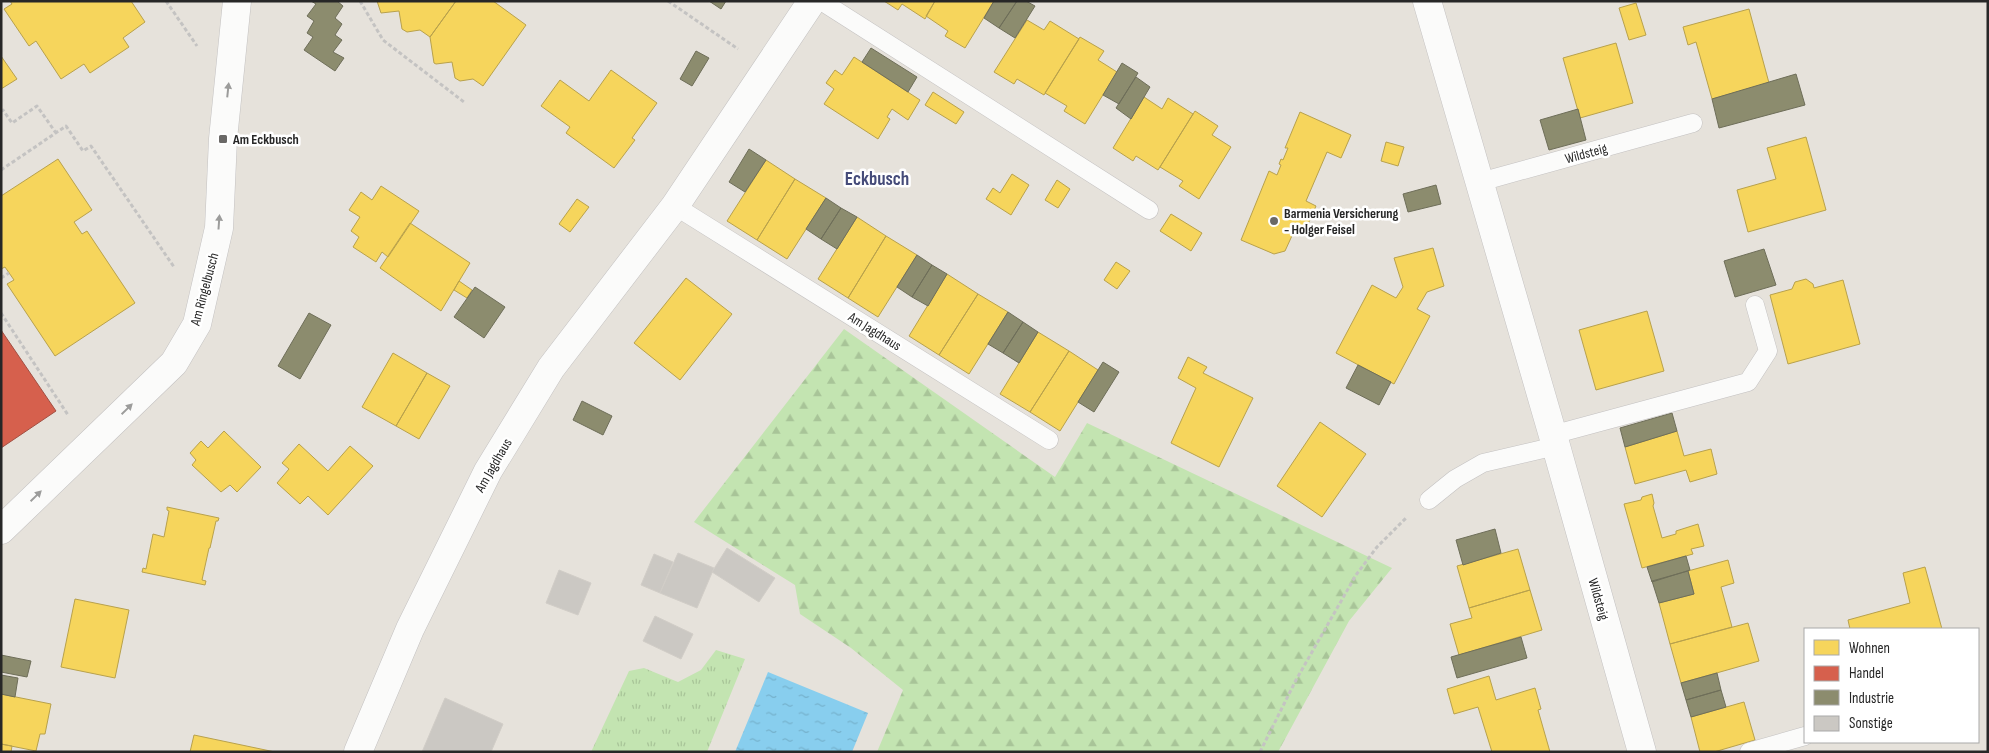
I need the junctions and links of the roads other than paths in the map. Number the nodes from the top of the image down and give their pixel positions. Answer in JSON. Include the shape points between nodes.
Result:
{"nodes":[{"id":1,"x":237,"y":1,"type":"edge"},
{"id":2,"x":812,"y":1,"type":"edge"},
{"id":3,"x":821,"y":1,"type":"edge"},
{"id":4,"x":1427,"y":1,"type":"edge"},
{"id":5,"x":1693,"y":123,"type":"dead end"},
{"id":6,"x":1480,"y":182,"type":"junction"},
{"id":7,"x":675,"y":206,"type":"junction"},
{"id":8,"x":1149,"y":210,"type":"dead end"},
{"id":9,"x":1755,"y":305,"type":"dead end"},
{"id":10,"x":1050,"y":440,"type":"dead end"},
{"id":11,"x":1554,"y":441,"type":"junction"},
{"id":12,"x":1429,"y":500,"type":"road end"},
{"id":13,"x":1,"y":530,"type":"edge"},
{"id":14,"x":1804,"y":736,"type":"edge"},
{"id":15,"x":358,"y":752,"type":"edge"},
{"id":16,"x":1642,"y":752,"type":"edge"},
{"id":17,"x":1749,"y":752,"type":"edge"}],
"edges":[{"from":13,"to":1,"type":"street","name":"Am Ringelbusch","one_way":true,"via":[[174,363],[197,324],[219,228],[223,139]]},
{"from":2,"to":7,"type":"street","name":"Am Jagdhaus"},
{"from":3,"to":8,"type":"lane"},
{"from":4,"to":6,"type":"street","name":"Wildsteig"},
{"from":5,"to":6,"type":"lane","name":"Wildsteig"},
{"from":6,"to":11,"type":"street","name":"Wildsteig"},
{"from":7,"to":10,"type":"lane","name":"Am Jagdhaus"},
{"from":7,"to":15,"type":"street","name":"Am Jagdhaus","via":[[551,368],[488,471],[410,630]]},
{"from":9,"to":11,"type":"lane","via":[[1768,351],[1748,382]]},
{"from":11,"to":12,"type":"lane","via":[[1483,463]]},
{"from":11,"to":16,"type":"street","name":"Wildsteig"},
{"from":14,"to":17,"type":"lane"}]}
